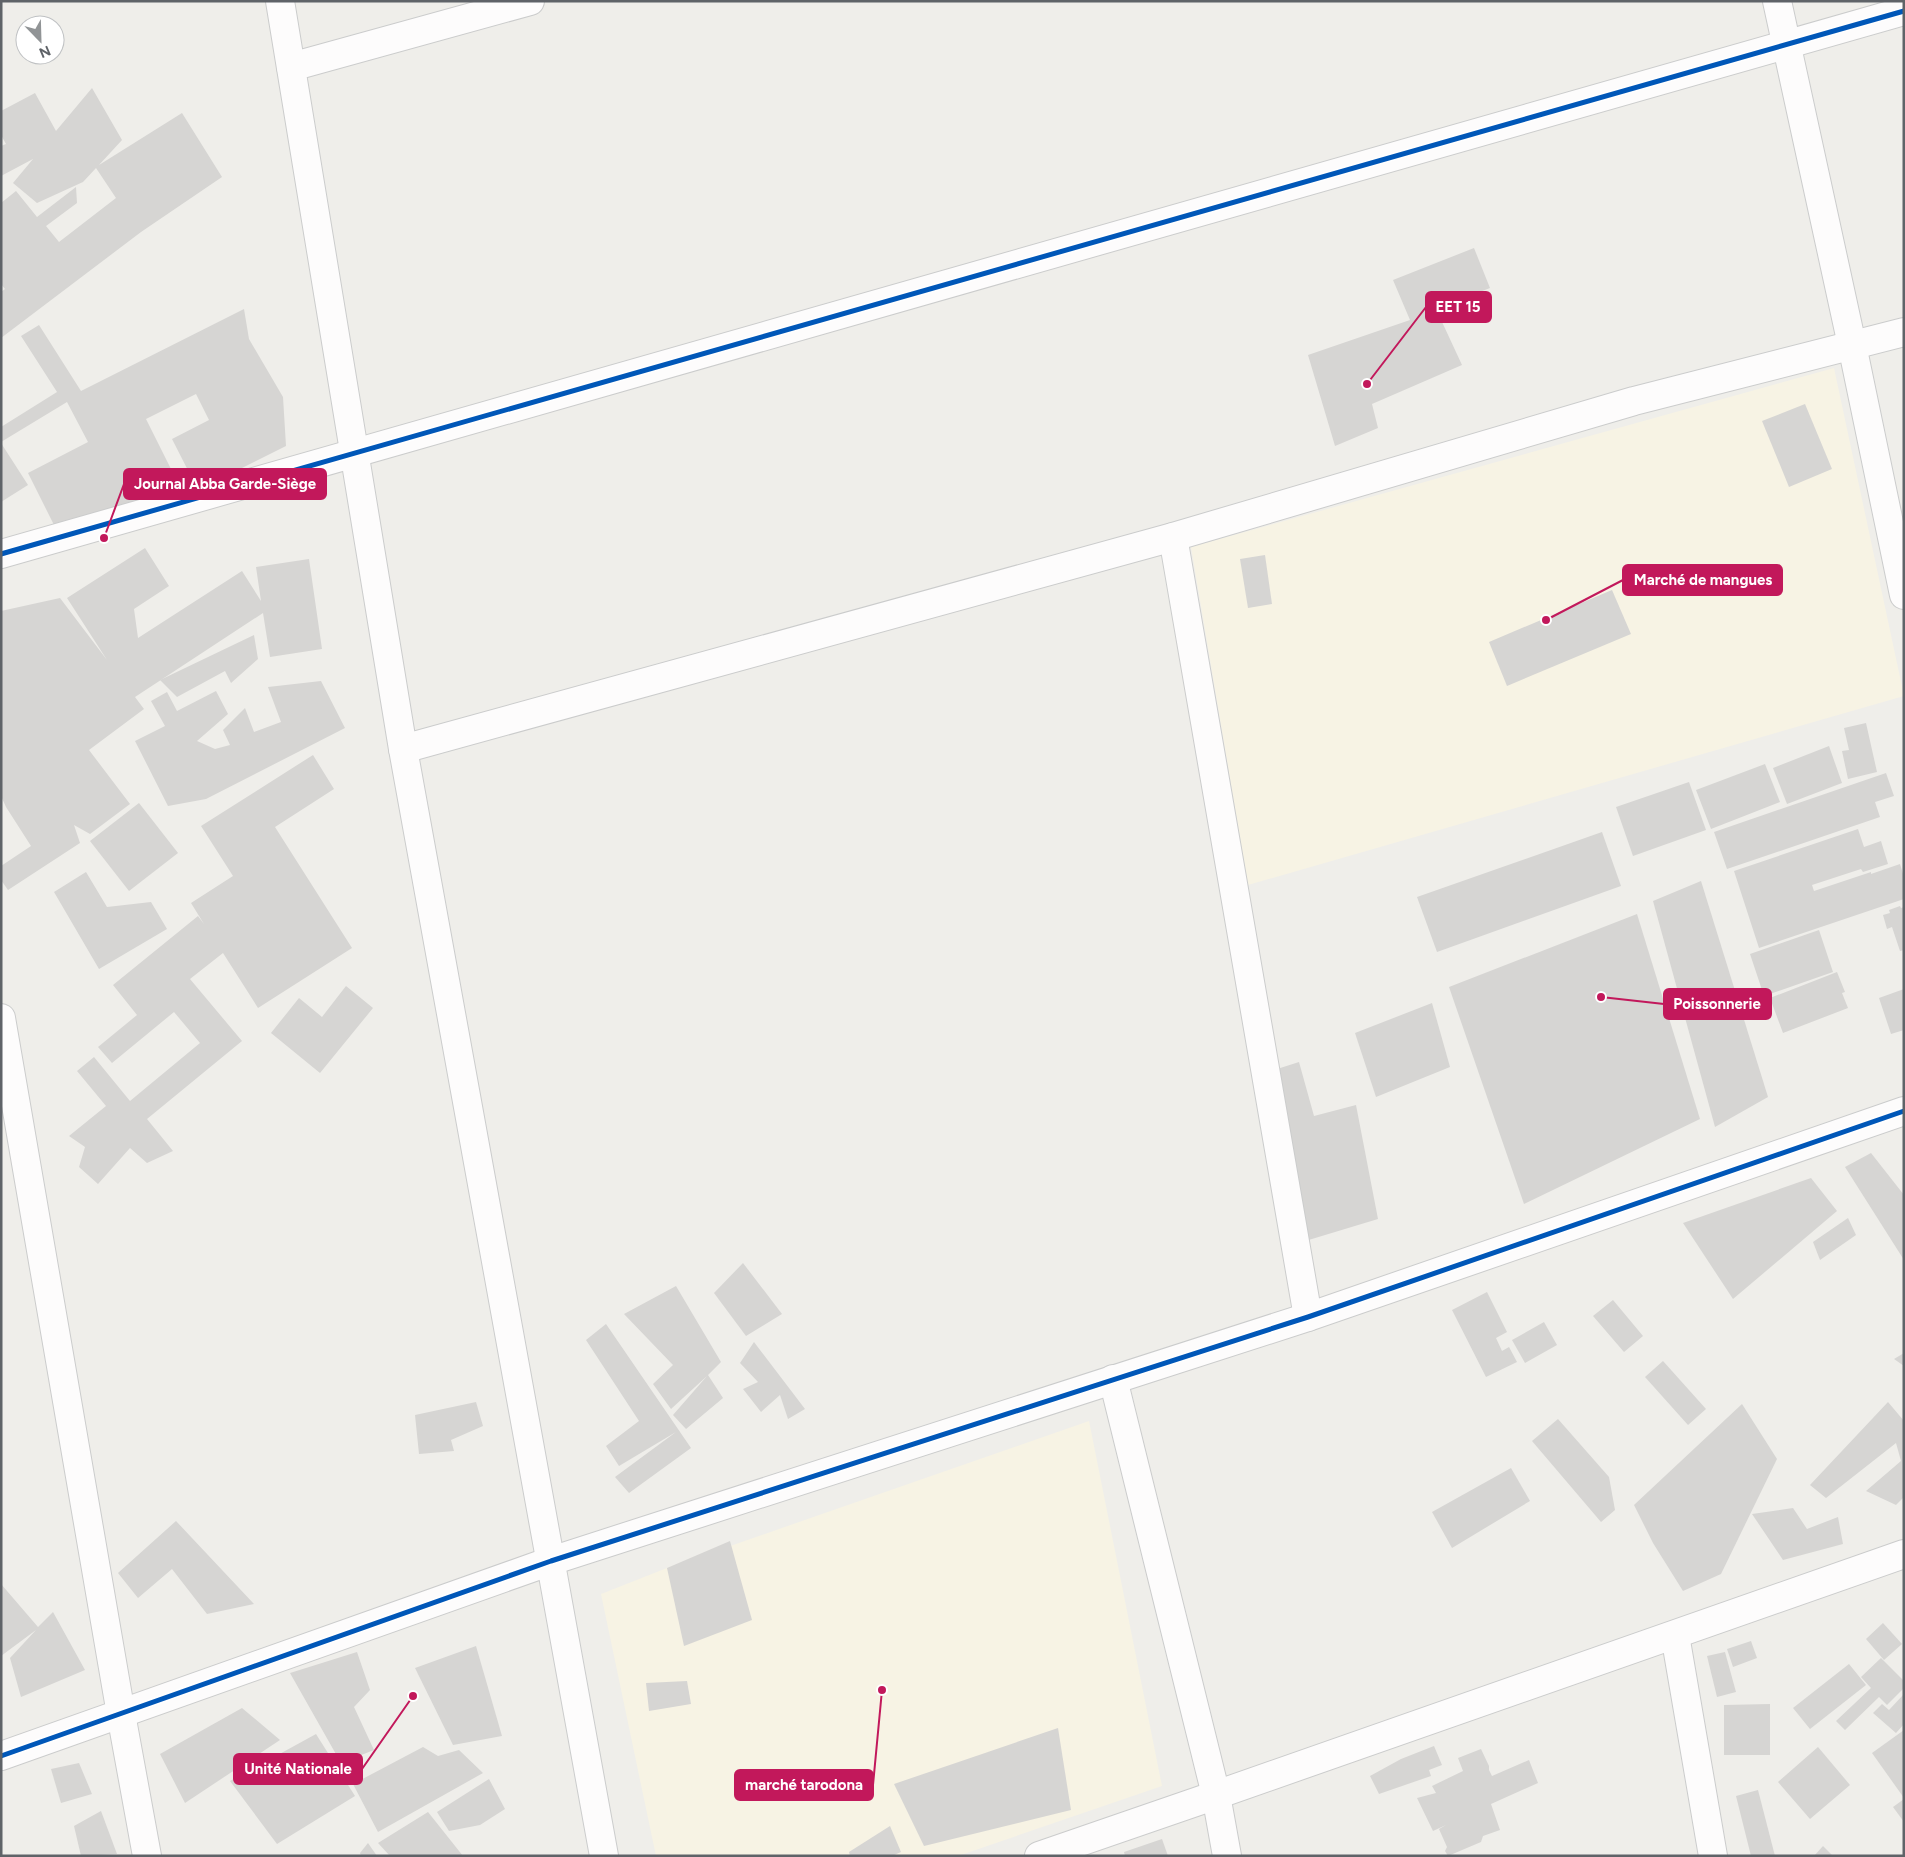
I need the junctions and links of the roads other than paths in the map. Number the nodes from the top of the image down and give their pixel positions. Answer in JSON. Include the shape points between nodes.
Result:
{"nodes":[{"id":1,"x":280,"y":1,"type":"edge"},
{"id":2,"x":530,"y":1,"type":"edge"},
{"id":3,"x":1777,"y":1,"type":"edge"},
{"id":4,"x":1904,"y":11,"type":"edge"},
{"id":5,"x":1787,"y":45,"type":"junction"},
{"id":6,"x":291,"y":68,"type":"junction"},
{"id":7,"x":1904,"y":332,"type":"edge"},
{"id":8,"x":1852,"y":345,"type":"junction"},
{"id":9,"x":354,"y":454,"type":"junction"},
{"id":10,"x":1173,"y":537,"type":"junction"},
{"id":11,"x":1,"y":554,"type":"edge"},
{"id":12,"x":1904,"y":595,"type":"edge"},
{"id":13,"x":403,"y":749,"type":"junction"},
{"id":14,"x":1,"y":1018,"type":"edge"},
{"id":15,"x":1904,"y":1111,"type":"edge"},
{"id":16,"x":1308,"y":1317,"type":"junction"},
{"id":17,"x":1113,"y":1379,"type":"junction"},
{"id":18,"x":1904,"y":1554,"type":"edge"},
{"id":19,"x":551,"y":1561,"type":"junction"},
{"id":20,"x":1675,"y":1635,"type":"junction"},
{"id":21,"x":121,"y":1714,"type":"junction"},
{"id":22,"x":1,"y":1756,"type":"edge"},
{"id":23,"x":1216,"y":1796,"type":"junction"},
{"id":24,"x":147,"y":1856,"type":"edge"},
{"id":25,"x":604,"y":1856,"type":"edge"},
{"id":26,"x":1039,"y":1856,"type":"edge"},
{"id":27,"x":1227,"y":1856,"type":"edge"},
{"id":28,"x":1713,"y":1856,"type":"edge"}],
"edges":[{"from":1,"to":6,"type":"street"},
{"from":2,"to":6,"type":"street"},
{"from":3,"to":5,"type":"street"},
{"from":4,"to":5,"type":"street"},
{"from":5,"to":8,"type":"street"},
{"from":5,"to":9,"type":"street"},
{"from":6,"to":9,"type":"street"},
{"from":7,"to":8,"type":"street"},
{"from":8,"to":10,"type":"street","via":[[1634,401]]},
{"from":8,"to":12,"type":"street"},
{"from":9,"to":11,"type":"street"},
{"from":9,"to":13,"type":"street"},
{"from":10,"to":13,"type":"street"},
{"from":10,"to":16,"type":"street"},
{"from":13,"to":19,"type":"street"},
{"from":14,"to":21,"type":"street"},
{"from":15,"to":16,"type":"street"},
{"from":16,"to":17,"type":"street"},
{"from":17,"to":19,"type":"street"},
{"from":17,"to":23,"type":"street"},
{"from":18,"to":20,"type":"street"},
{"from":19,"to":21,"type":"street"},
{"from":19,"to":25,"type":"street"},
{"from":20,"to":23,"type":"street"},
{"from":20,"to":28,"type":"street"},
{"from":21,"to":22,"type":"street"},
{"from":21,"to":24,"type":"street"},
{"from":23,"to":26,"type":"street"},
{"from":23,"to":27,"type":"street"}]}
